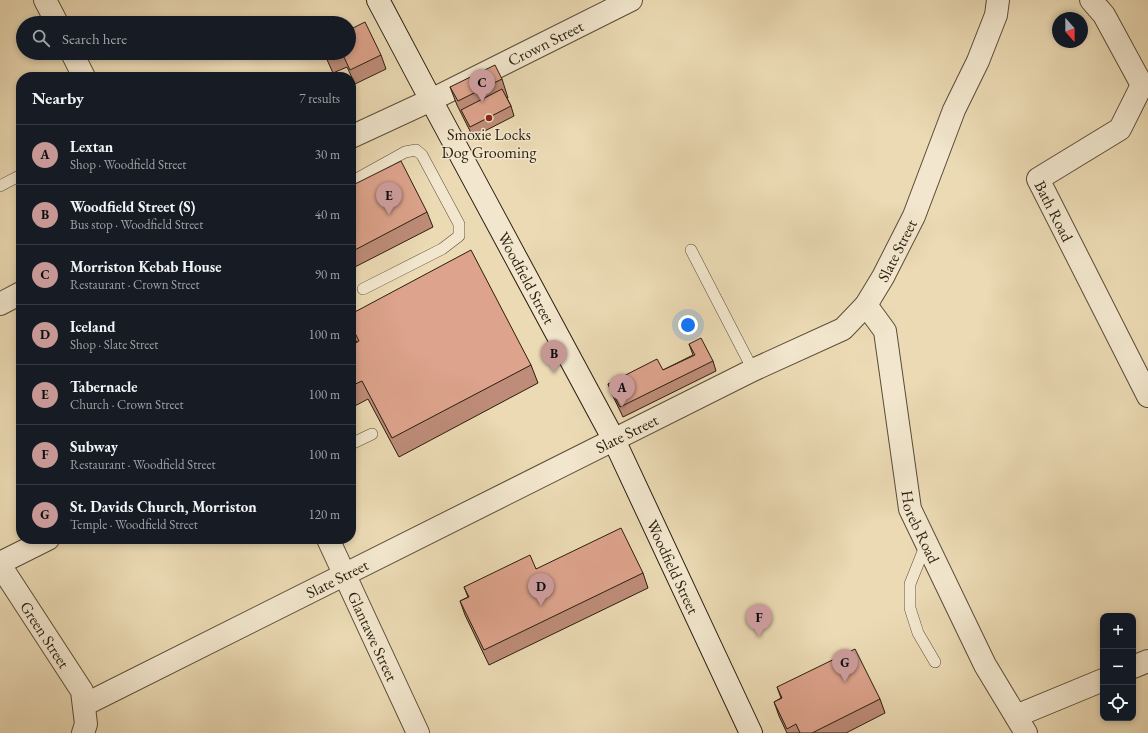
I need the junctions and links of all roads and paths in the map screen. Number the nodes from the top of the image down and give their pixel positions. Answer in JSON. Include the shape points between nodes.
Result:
{"nodes":[{"id":1,"x":45,"y":0,"type":"edge"},
{"id":2,"x":378,"y":0,"type":"edge"},
{"id":3,"x":631,"y":0,"type":"edge"},
{"id":4,"x":998,"y":0,"type":"edge"},
{"id":5,"x":1091,"y":0,"type":"edge"},
{"id":6,"x":53,"y":16,"type":"edge"},
{"id":7,"x":76,"y":60,"type":"edge"},
{"id":8,"x":82,"y":72,"type":"edge"},
{"id":9,"x":1145,"y":85,"type":"edge"},
{"id":10,"x":430,"y":100,"type":"junction"},
{"id":11,"x":356,"y":134,"type":"edge"},
{"id":12,"x":16,"y":178,"type":"edge"},
{"id":13,"x":356,"y":179,"type":"edge"},
{"id":14,"x":0,"y":186,"type":"edge"},
{"id":15,"x":691,"y":250,"type":"dead end"},
{"id":16,"x":363,"y":290,"type":"dead end"},
{"id":17,"x":16,"y":296,"type":"edge"},
{"id":18,"x":0,"y":304,"type":"edge"},
{"id":19,"x":866,"y":305,"type":"junction"},
{"id":20,"x":753,"y":370,"type":"junction"},
{"id":21,"x":1148,"y":396,"type":"edge"},
{"id":22,"x":372,"y":434,"type":"dead end"},
{"id":23,"x":614,"y":440,"type":"junction"},
{"id":24,"x":356,"y":442,"type":"edge"},
{"id":25,"x":926,"y":543,"type":"junction"},
{"id":26,"x":38,"y":544,"type":"edge"},
{"id":27,"x":330,"y":544,"type":"edge"},
{"id":28,"x":0,"y":564,"type":"edge"},
{"id":29,"x":345,"y":574,"type":"junction"},
{"id":30,"x":1148,"y":661,"type":"edge"},
{"id":31,"x":935,"y":662,"type":"dead end"},
{"id":32,"x":1136,"y":666,"type":"edge"},
{"id":33,"x":1100,"y":682,"type":"edge"},
{"id":34,"x":84,"y":706,"type":"junction"},
{"id":35,"x":1021,"y":725,"type":"edge"},
{"id":36,"x":83,"y":733,"type":"edge"},
{"id":37,"x":418,"y":733,"type":"edge"},
{"id":38,"x":751,"y":733,"type":"edge"}],
"edges":[{"from":1,"to":6,"type":"street"},
{"from":2,"to":10,"type":"street","name":"Woodfield Street"},
{"from":3,"to":10,"type":"street","name":"Crown Street"},
{"from":4,"to":19,"type":"street","name":"Slate Street","via":[[996,15],[978,61],[954,110],[914,216]]},
{"from":5,"to":9,"type":"street","name":"Bath Road","via":[[1104,15]]},
{"from":7,"to":8,"type":"street"},
{"from":9,"to":21,"type":"street","name":"Bath Road","via":[[1120,129],[1038,179]]},
{"from":10,"to":11,"type":"street","name":"Crown Street"},
{"from":10,"to":23,"type":"street","name":"Woodfield Street"},
{"from":12,"to":14,"type":"lane"},
{"from":13,"to":16,"type":"lane","via":[[405,152],[416,150],[422,155],[459,224],[459,236],[442,249]]},
{"from":15,"to":20,"type":"lane"},
{"from":17,"to":18,"type":"street"},
{"from":19,"to":20,"type":"street","name":"Slate Street","via":[[843,329]]},
{"from":19,"to":25,"type":"street","name":"Horeb Road","via":[[886,331],[910,509]]},
{"from":20,"to":23,"type":"street","name":"Slate Street"},
{"from":22,"to":24,"type":"lane"},
{"from":23,"to":29,"type":"street","name":"Slate Street"},
{"from":23,"to":38,"type":"street","name":"Woodfield Street"},
{"from":25,"to":31,"type":"lane","via":[[910,584],[910,608],[918,633]]},
{"from":25,"to":35,"type":"street","name":"Horeb Road","via":[[985,664]]},
{"from":26,"to":28,"type":"street"},
{"from":27,"to":29,"type":"street","name":"Glantawe Street"},
{"from":28,"to":34,"type":"street","name":"Green Street","via":[[82,691]]},
{"from":29,"to":34,"type":"street","name":"Slate Street"},
{"from":29,"to":37,"type":"street","name":"Glantawe Street"},
{"from":30,"to":32,"type":"street"},
{"from":33,"to":35,"type":"street"},
{"from":34,"to":36,"type":"street","name":"Green Street","via":[[86,724]]}]}
